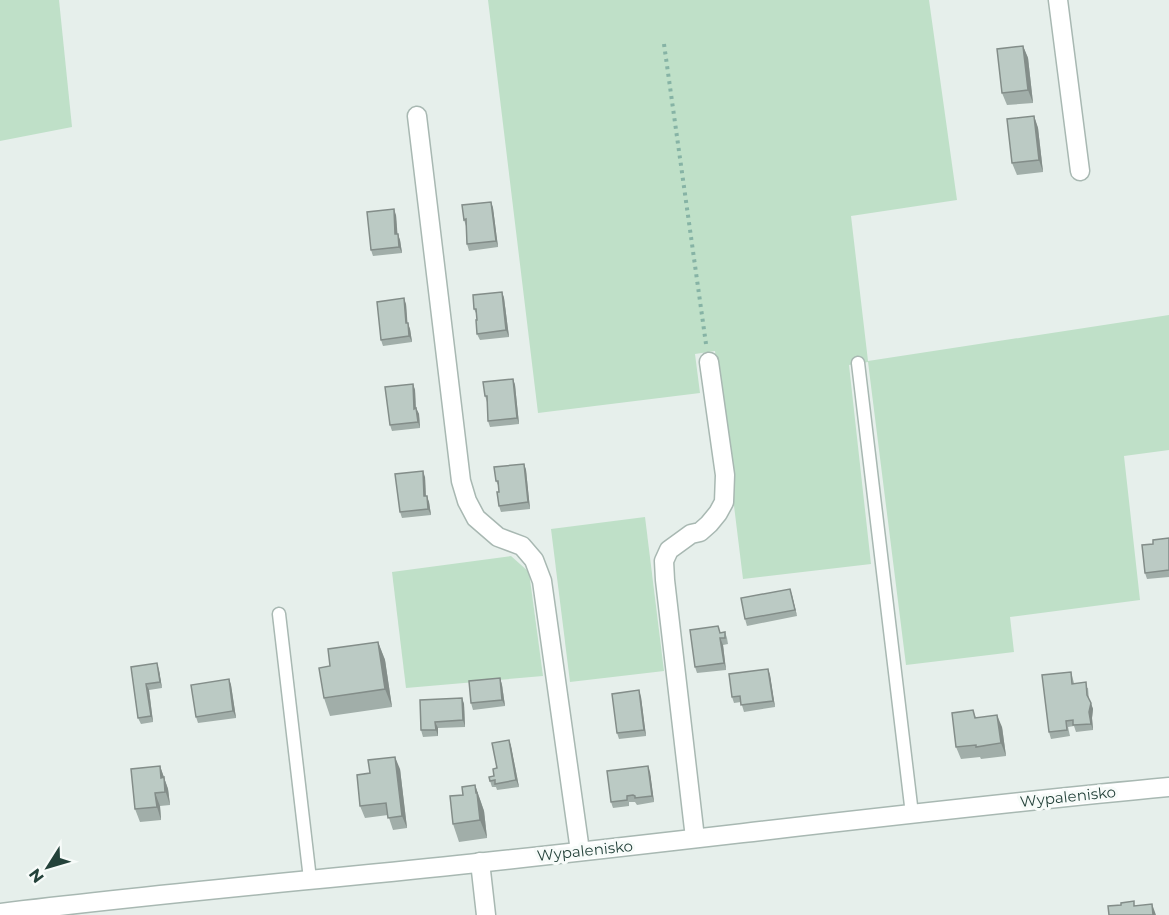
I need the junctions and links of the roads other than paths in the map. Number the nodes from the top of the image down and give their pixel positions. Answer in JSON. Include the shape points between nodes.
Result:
{"nodes":[{"id":1,"x":1058,"y":0,"type":"edge"},
{"id":2,"x":417,"y":116,"type":"dead end"},
{"id":3,"x":1080,"y":171,"type":"dead end"},
{"id":4,"x":709,"y":362,"type":"road end"},
{"id":5,"x":858,"y":363,"type":"dead end"},
{"id":6,"x":279,"y":614,"type":"dead end"},
{"id":7,"x":1169,"y":787,"type":"edge"},
{"id":8,"x":912,"y":814,"type":"junction"},
{"id":9,"x":695,"y":838,"type":"junction"},
{"id":10,"x":580,"y":851,"type":"junction"},
{"id":11,"x":480,"y":862,"type":"junction"},
{"id":12,"x":310,"y":879,"type":"junction"},
{"id":13,"x":0,"y":913,"type":"edge"},
{"id":14,"x":486,"y":915,"type":"edge"}],
"edges":[{"from":1,"to":3,"type":"street"},
{"from":2,"to":10,"type":"street","via":[[461,481],[476,518],[498,537],[522,546],[534,560],[542,581]]},
{"from":4,"to":9,"type":"street","via":[[725,476],[724,502],[709,524],[669,550],[664,561]]},
{"from":5,"to":8,"type":"lane"},
{"from":6,"to":12,"type":"lane"},
{"from":7,"to":8,"type":"street","name":"Wypalenisko"},
{"from":8,"to":9,"type":"street","name":"Wypalenisko"},
{"from":9,"to":10,"type":"street","name":"Wypalenisko"},
{"from":10,"to":11,"type":"street","name":"Wypalenisko"},
{"from":11,"to":12,"type":"street","name":"Wypalenisko"},
{"from":11,"to":14,"type":"street"},
{"from":12,"to":13,"type":"street","name":"Wypalenisko"}]}
